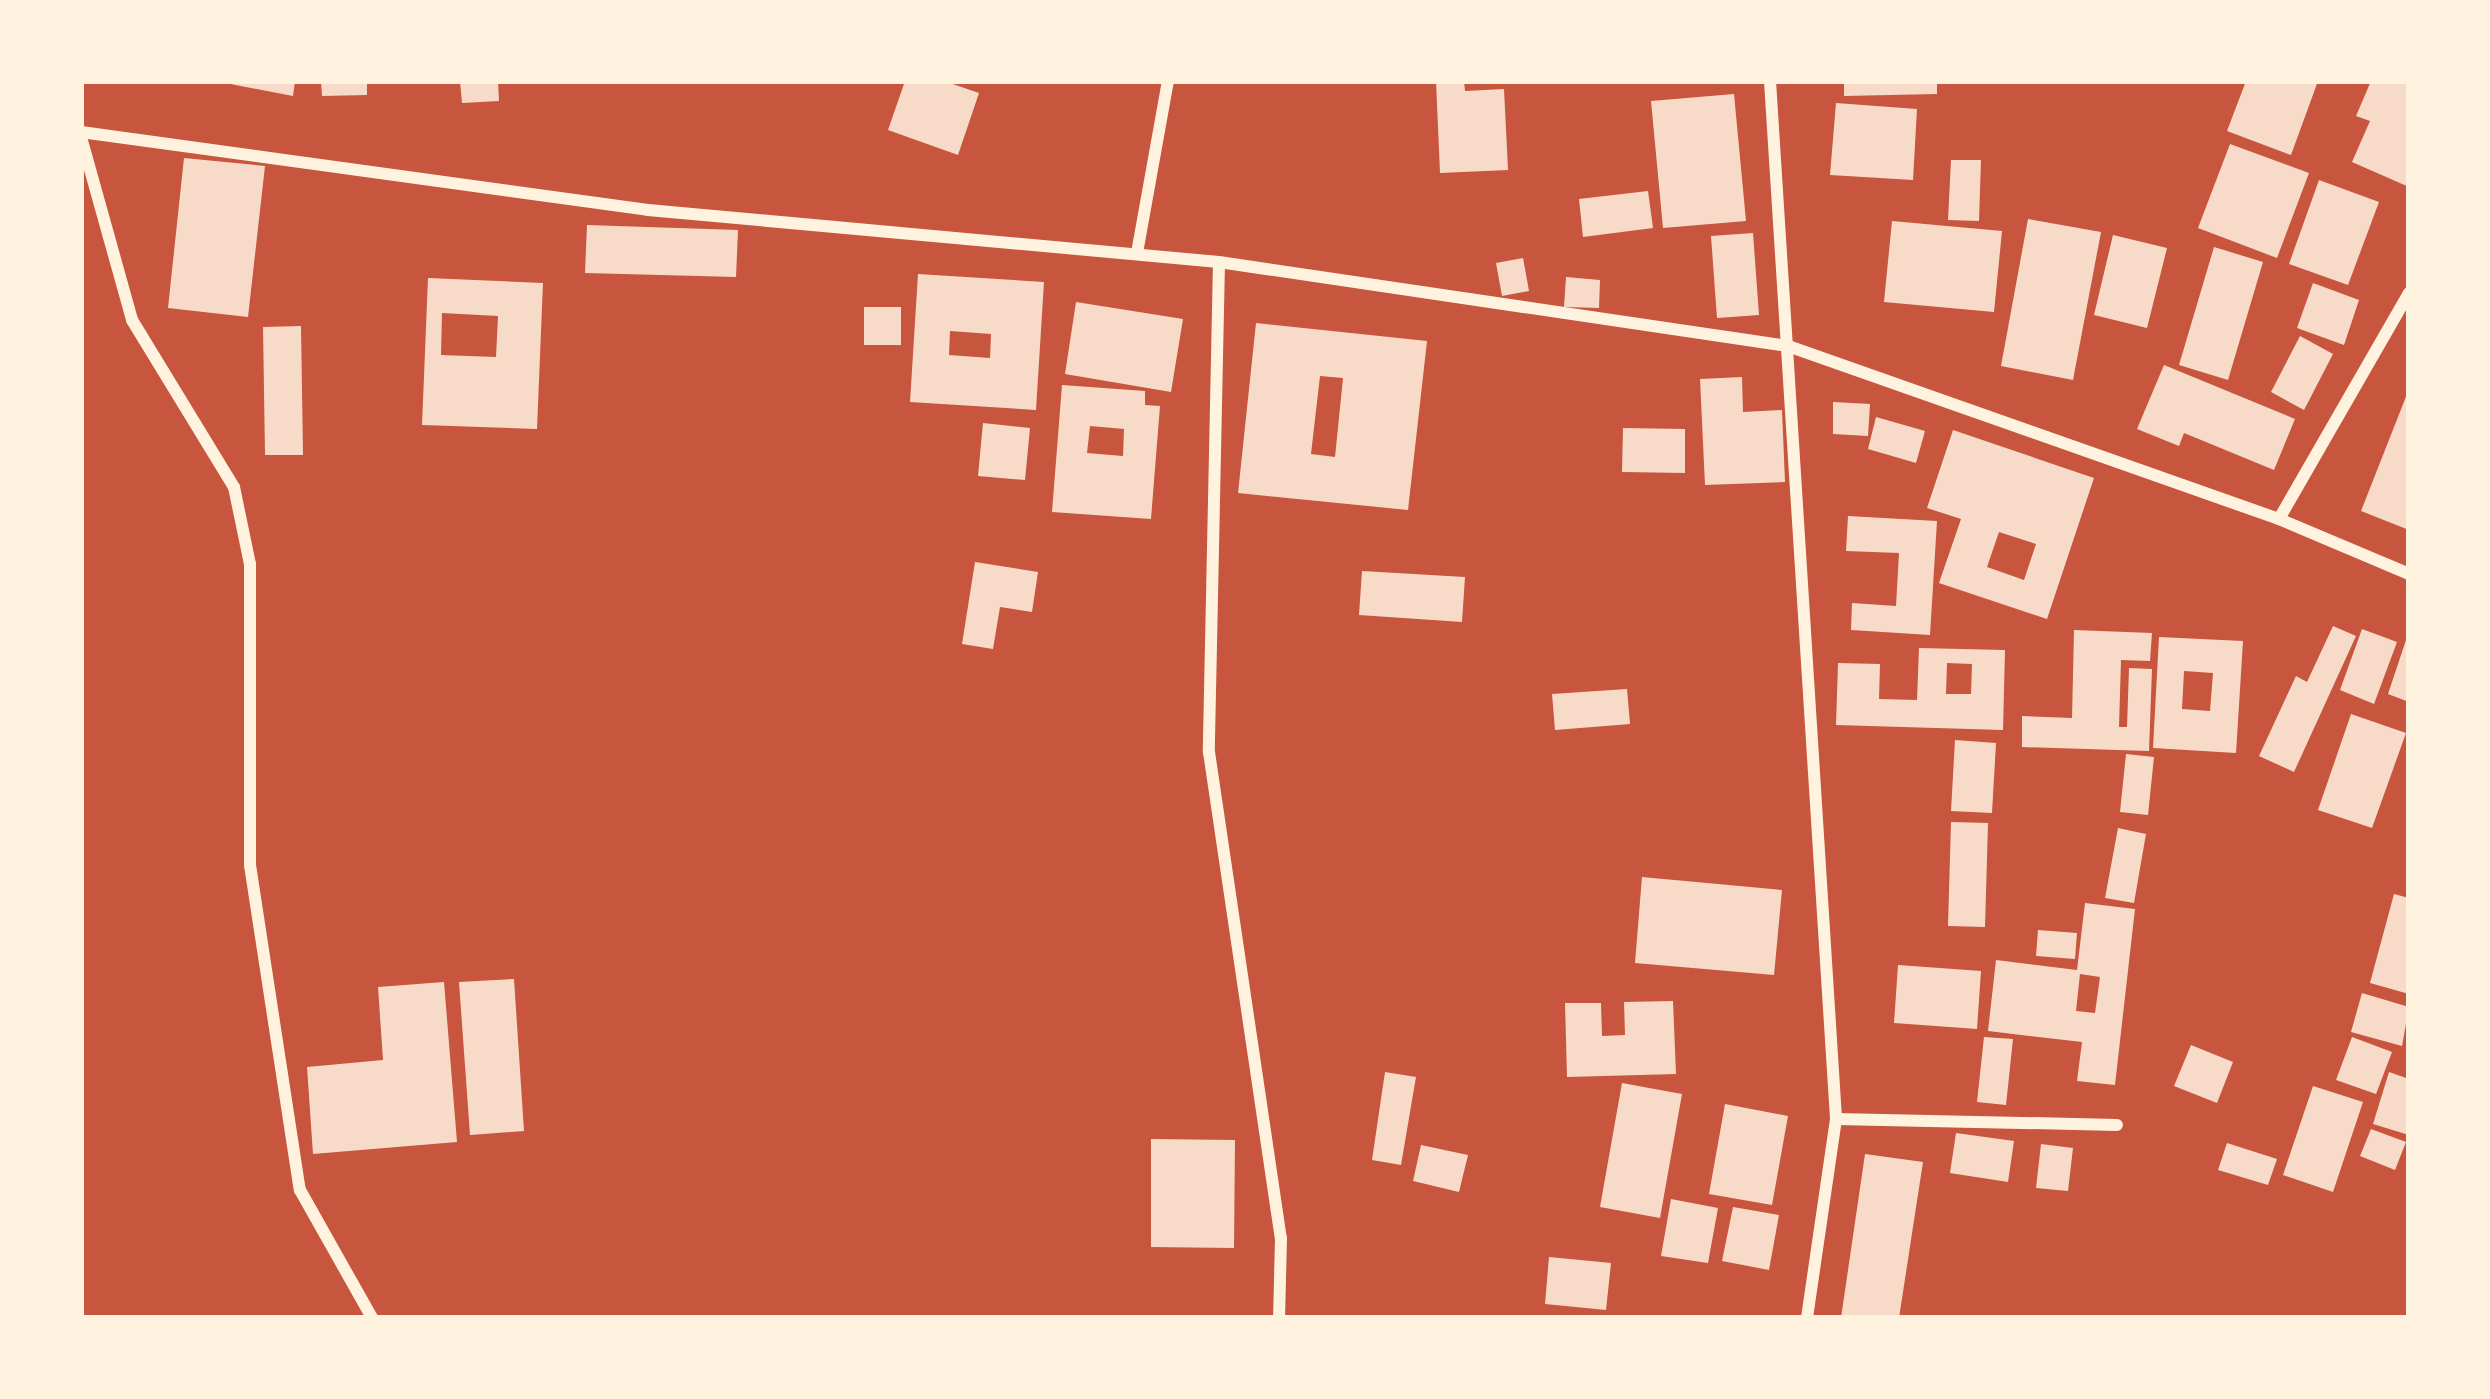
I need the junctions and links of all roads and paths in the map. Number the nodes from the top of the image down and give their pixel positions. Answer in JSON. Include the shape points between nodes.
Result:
{"nodes":[{"id":1,"x":1168,"y":81,"type":"edge"},
{"id":2,"x":1770,"y":81,"type":"edge"},
{"id":3,"x":81,"y":134,"type":"edge"},
{"id":4,"x":1137,"y":254,"type":"junction"},
{"id":5,"x":1219,"y":262,"type":"junction"},
{"id":6,"x":2409,"y":293,"type":"edge"},
{"id":7,"x":1788,"y":346,"type":"junction"},
{"id":8,"x":2279,"y":519,"type":"junction"},
{"id":9,"x":2409,"y":574,"type":"edge"},
{"id":10,"x":1836,"y":1119,"type":"junction"},
{"id":11,"x":2117,"y":1125,"type":"dead end"},
{"id":12,"x":372,"y":1318,"type":"edge"},
{"id":13,"x":1280,"y":1318,"type":"edge"},
{"id":14,"x":1807,"y":1318,"type":"edge"}],
"edges":[{"from":1,"to":4,"type":"street"},
{"from":2,"to":7,"type":"street"},
{"from":3,"to":4,"type":"street","via":[[648,210]]},
{"from":3,"to":12,"type":"street","via":[[132,320],[234,487],[250,564],[250,865],[300,1190]]},
{"from":4,"to":5,"type":"street"},
{"from":5,"to":7,"type":"street"},
{"from":5,"to":13,"type":"street","via":[[1209,752],[1281,1238]]},
{"from":6,"to":8,"type":"street"},
{"from":7,"to":8,"type":"street"},
{"from":7,"to":10,"type":"street"},
{"from":8,"to":9,"type":"street"},
{"from":10,"to":11,"type":"street"},
{"from":10,"to":14,"type":"street"}]}
